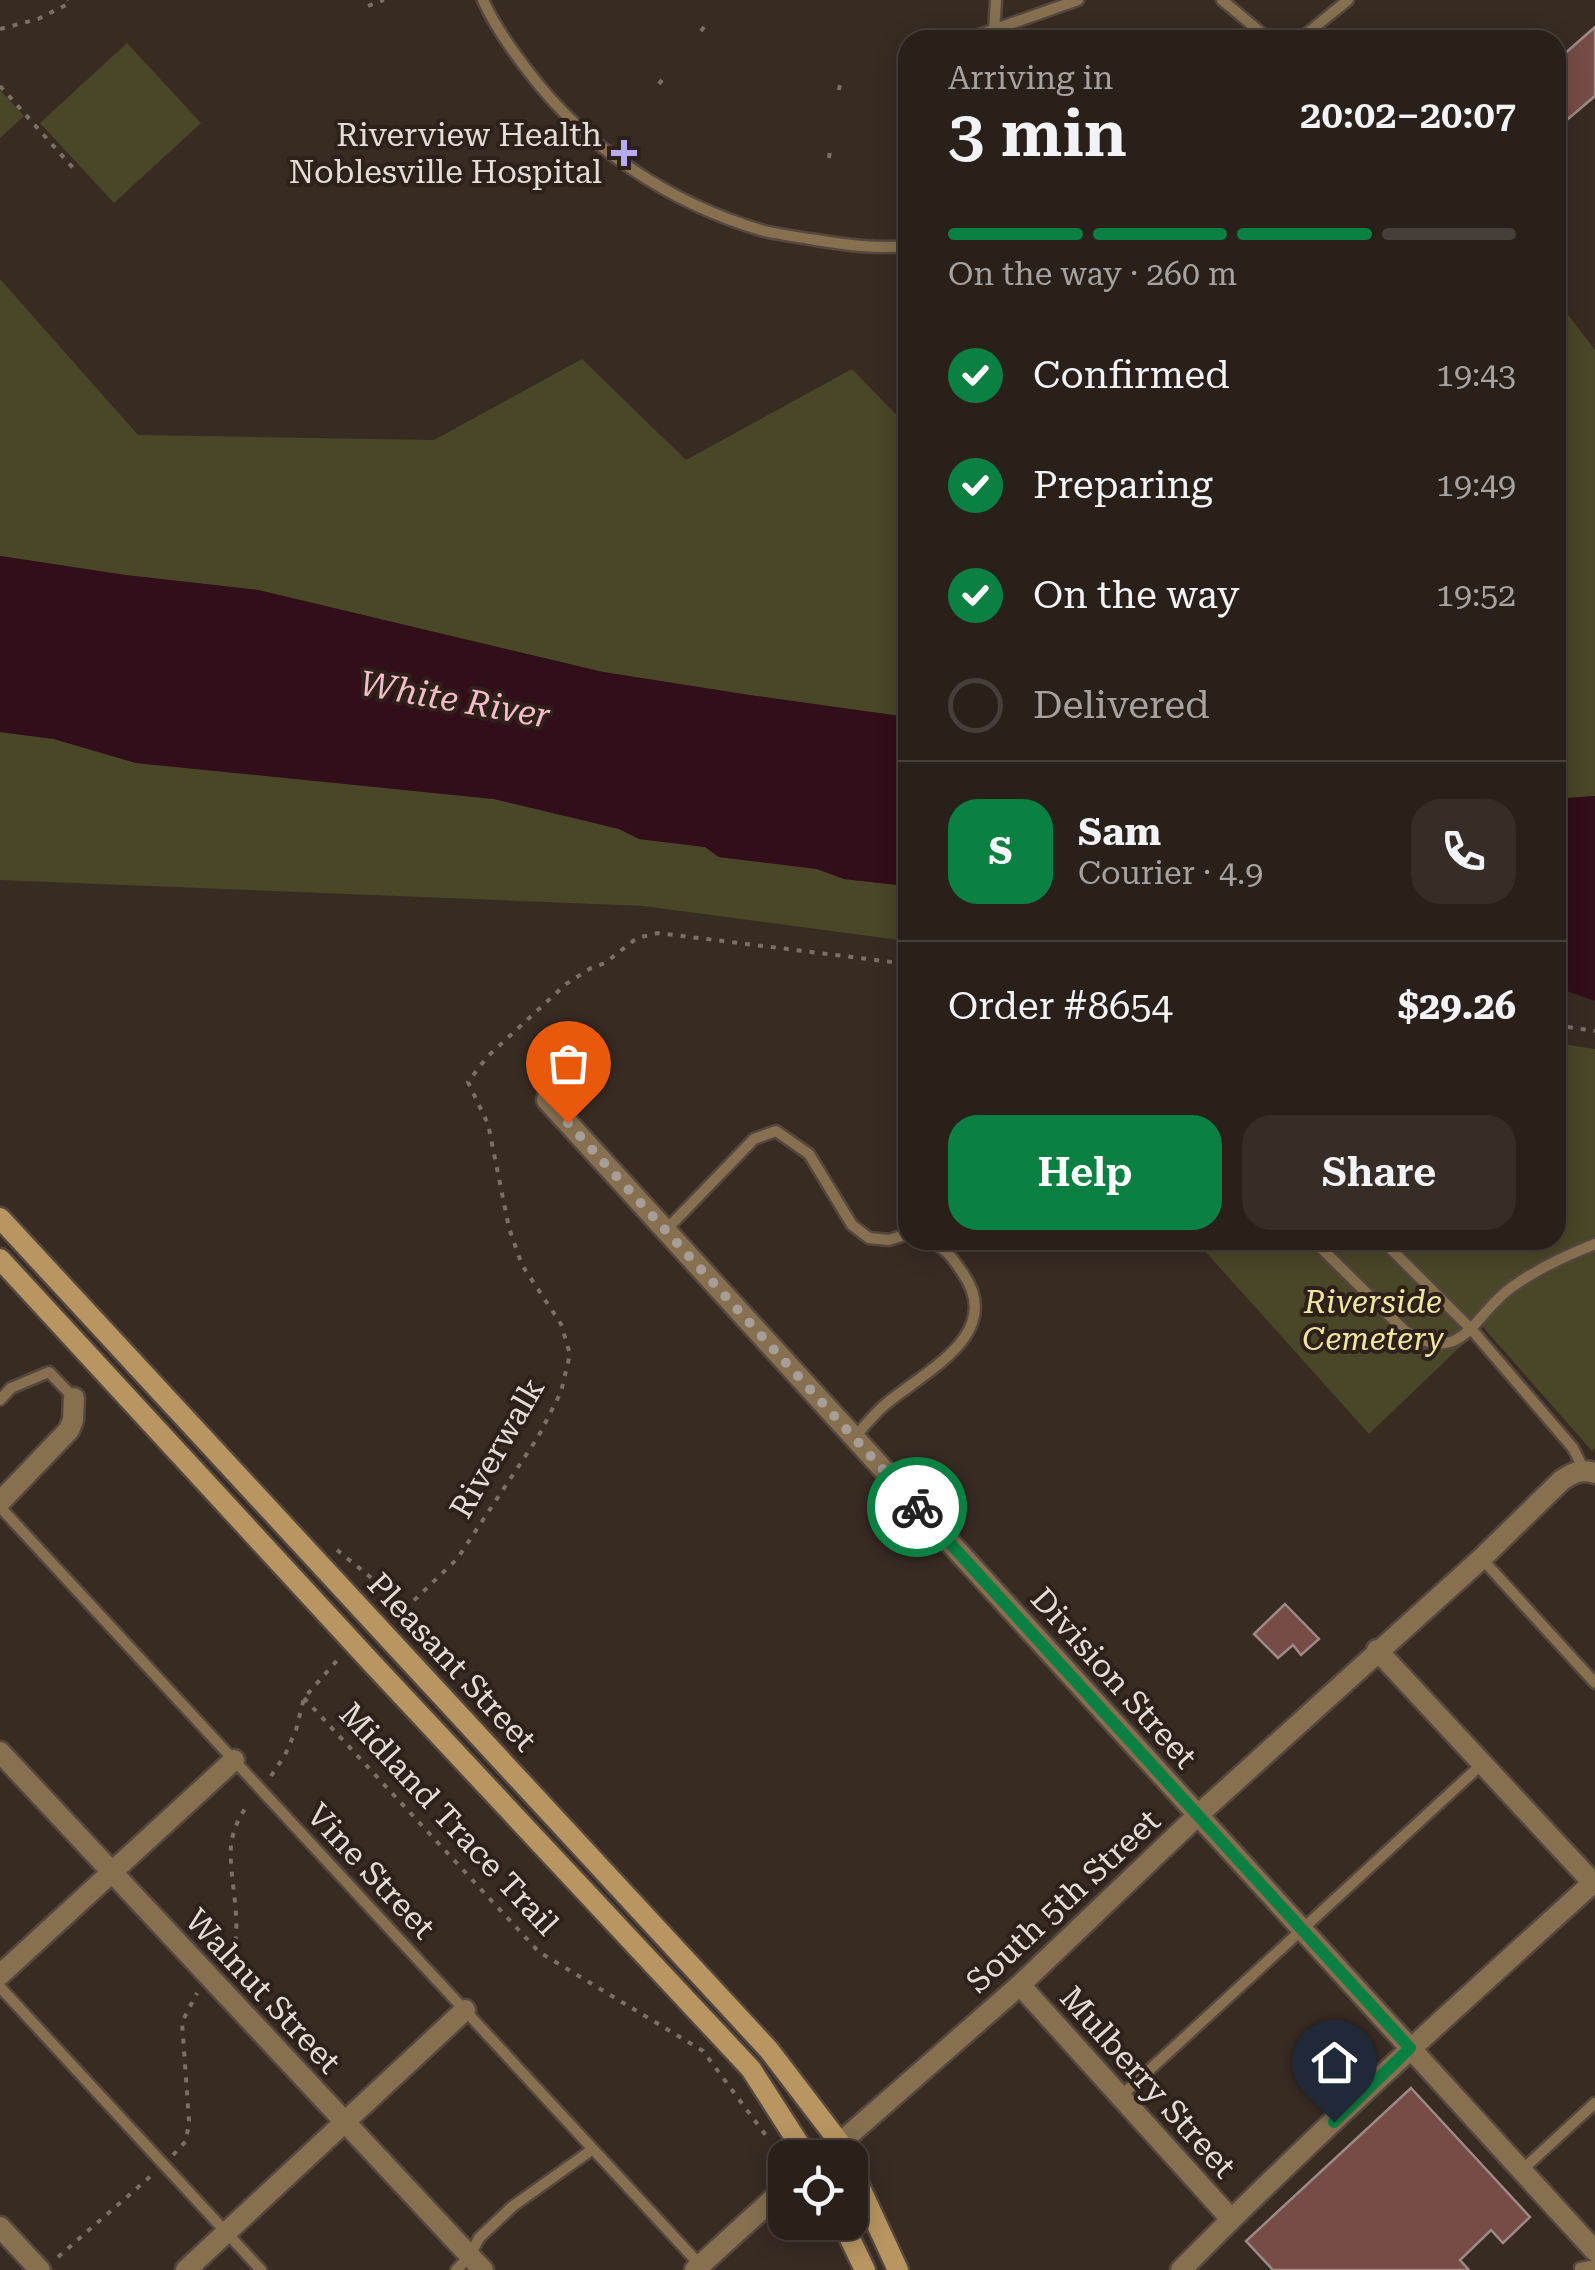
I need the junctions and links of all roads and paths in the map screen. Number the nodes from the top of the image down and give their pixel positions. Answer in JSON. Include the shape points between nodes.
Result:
{"nodes":[{"id":1,"x":68,"y":0,"type":"edge"},
{"id":2,"x":384,"y":0,"type":"edge"},
{"id":3,"x":483,"y":0,"type":"edge"},
{"id":4,"x":996,"y":0,"type":"edge"},
{"id":5,"x":1078,"y":0,"type":"edge"},
{"id":6,"x":1222,"y":0,"type":"edge"},
{"id":7,"x":1348,"y":0,"type":"edge"},
{"id":8,"x":368,"y":6,"type":"dead end"},
{"id":9,"x":0,"y":28,"type":"edge"},
{"id":10,"x":994,"y":30,"type":"edge"},
{"id":11,"x":999,"y":30,"type":"edge"},
{"id":12,"x":1258,"y":30,"type":"edge"},
{"id":13,"x":1310,"y":30,"type":"edge"},
{"id":14,"x":0,"y":86,"type":"edge"},
{"id":15,"x":74,"y":169,"type":"dead end"},
{"id":16,"x":898,"y":246,"type":"edge"},
{"id":17,"x":898,"y":963,"type":"edge"},
{"id":18,"x":1566,"y":1027,"type":"edge"},
{"id":19,"x":1595,"y":1031,"type":"edge"},
{"id":20,"x":547,"y":1100,"type":"dead end"},
{"id":21,"x":0,"y":1218,"type":"edge"},
{"id":22,"x":666,"y":1231,"type":"junction"},
{"id":23,"x":898,"y":1237,"type":"edge"},
{"id":24,"x":1595,"y":1244,"type":"edge"},
{"id":25,"x":947,"y":1250,"type":"edge"},
{"id":26,"x":1323,"y":1250,"type":"edge"},
{"id":27,"x":1392,"y":1250,"type":"edge"},
{"id":28,"x":0,"y":1259,"type":"edge"},
{"id":29,"x":1472,"y":1330,"type":"junction"},
{"id":30,"x":74,"y":1398,"type":"joint"},
{"id":31,"x":0,"y":1400,"type":"edge"},
{"id":32,"x":854,"y":1438,"type":"junction"},
{"id":33,"x":1590,"y":1472,"type":"edge"},
{"id":34,"x":0,"y":1505,"type":"edge"},
{"id":35,"x":1481,"y":1559,"type":"junction"},
{"id":36,"x":404,"y":1610,"type":"dead end"},
{"id":37,"x":1378,"y":1650,"type":"junction"},
{"id":38,"x":340,"y":1656,"type":"dead end"},
{"id":39,"x":1595,"y":1683,"type":"edge"},
{"id":40,"x":304,"y":1698,"type":"junction"},
{"id":41,"x":0,"y":1752,"type":"edge"},
{"id":42,"x":234,"y":1760,"type":"junction"},
{"id":43,"x":1482,"y":1764,"type":"junction"},
{"id":44,"x":261,"y":1790,"type":"junction"},
{"id":45,"x":1198,"y":1815,"type":"junction"},
{"id":46,"x":112,"y":1872,"type":"junction"},
{"id":47,"x":1594,"y":1883,"type":"edge"},
{"id":48,"x":1302,"y":1930,"type":"junction"},
{"id":49,"x":0,"y":1975,"type":"edge"},
{"id":50,"x":212,"y":1979,"type":"junction"},
{"id":51,"x":1020,"y":1984,"type":"junction"},
{"id":52,"x":0,"y":1987,"type":"edge"},
{"id":53,"x":464,"y":2010,"type":"junction"},
{"id":54,"x":1410,"y":2048,"type":"junction"},
{"id":55,"x":1121,"y":2096,"type":"junction"},
{"id":56,"x":1595,"y":2102,"type":"edge"},
{"id":57,"x":345,"y":2122,"type":"junction"},
{"id":58,"x":768,"y":2140,"type":"edge"},
{"id":59,"x":797,"y":2140,"type":"edge"},
{"id":60,"x":836,"y":2140,"type":"edge"},
{"id":61,"x":854,"y":2140,"type":"edge"},
{"id":62,"x":593,"y":2148,"type":"junction"},
{"id":63,"x":165,"y":2164,"type":"junction"},
{"id":64,"x":1522,"y":2170,"type":"junction"},
{"id":65,"x":768,"y":2204,"type":"edge"},
{"id":66,"x":868,"y":2205,"type":"edge"},
{"id":67,"x":1231,"y":2219,"type":"junction"},
{"id":68,"x":0,"y":2227,"type":"edge"},
{"id":69,"x":226,"y":2232,"type":"junction"},
{"id":70,"x":851,"y":2240,"type":"edge"},
{"id":71,"x":1595,"y":2251,"type":"edge"},
{"id":72,"x":58,"y":2257,"type":"dead end"},
{"id":73,"x":469,"y":2265,"type":"edge"},
{"id":74,"x":1595,"y":2265,"type":"edge"},
{"id":75,"x":700,"y":2268,"type":"edge"},
{"id":76,"x":1580,"y":2268,"type":"edge"},
{"id":77,"x":40,"y":2270,"type":"edge"},
{"id":78,"x":186,"y":2270,"type":"edge"},
{"id":79,"x":261,"y":2270,"type":"edge"},
{"id":80,"x":866,"y":2270,"type":"edge"},
{"id":81,"x":898,"y":2270,"type":"edge"},
{"id":82,"x":1181,"y":2270,"type":"edge"}],
"edges":[{"from":1,"to":9,"type":"path","via":[[38,19]]},
{"from":2,"to":8,"type":"path"},
{"from":3,"to":16,"type":"lane","via":[[551,102],[656,186],[766,232]]},
{"from":4,"to":10,"type":"lane"},
{"from":5,"to":11,"type":"lane"},
{"from":6,"to":12,"type":"lane"},
{"from":7,"to":13,"type":"lane"},
{"from":14,"to":15,"type":"path"},
{"from":17,"to":36,"type":"path","name":"Riverwalk","via":[[647,934],[566,984],[487,1056],[468,1082],[488,1124],[522,1265],[561,1324],[570,1354],[561,1392],[538,1437],[457,1558]]},
{"from":18,"to":19,"type":"path"},
{"from":20,"to":22,"type":"street","name":"Division Street"},
{"from":21,"to":60,"type":"street","name":"Pleasant Street","via":[[769,2050]]},
{"from":22,"to":23,"type":"lane","via":[[754,1139],[776,1131],[808,1154],[852,1224],[869,1238]]},
{"from":22,"to":32,"type":"street","name":"Division Street"},
{"from":24,"to":29,"type":"lane","via":[[1514,1286]]},
{"from":25,"to":32,"type":"lane","via":[[971,1284],[972,1326],[958,1348],[884,1405]]},
{"from":26,"to":29,"type":"lane","via":[[1419,1340],[1443,1344]]},
{"from":27,"to":29,"type":"lane"},
{"from":28,"to":59,"type":"street","name":"Pleasant Street","via":[[752,2069]]},
{"from":29,"to":33,"type":"lane"},
{"from":30,"to":31,"type":"lane","via":[[50,1372],[11,1388]]},
{"from":30,"to":34,"type":"street","via":[[69,1430]]},
{"from":32,"to":45,"type":"street","name":"Division Street"},
{"from":33,"to":35,"type":"street","name":"South 5th Street","via":[[1562,1480]]},
{"from":34,"to":42,"type":"lane","name":"Vine Street"},
{"from":35,"to":37,"type":"street","name":"South 5th Street"},
{"from":35,"to":39,"type":"lane"},
{"from":37,"to":43,"type":"street"},
{"from":37,"to":45,"type":"street","name":"South 5th Street"},
{"from":38,"to":40,"type":"path"},
{"from":40,"to":44,"type":"path","via":[[286,1755]]},
{"from":40,"to":58,"type":"path","name":"Midland Trace Trail","via":[[539,1952],[703,2051]]},
{"from":41,"to":46,"type":"street","name":"Walnut Street"},
{"from":42,"to":44,"type":"lane","name":"Vine Street"},
{"from":42,"to":46,"type":"street"},
{"from":43,"to":47,"type":"street"},
{"from":43,"to":48,"type":"lane"},
{"from":44,"to":50,"type":"path","via":[[240,1816],[231,1842],[236,1947]]},
{"from":44,"to":53,"type":"lane","name":"Vine Street"},
{"from":45,"to":48,"type":"street","name":"Division Street"},
{"from":45,"to":51,"type":"street","name":"South 5th Street"},
{"from":46,"to":49,"type":"street"},
{"from":46,"to":50,"type":"street","name":"Walnut Street"},
{"from":47,"to":54,"type":"street"},
{"from":48,"to":54,"type":"street","name":"Division Street"},
{"from":48,"to":55,"type":"lane"},
{"from":50,"to":57,"type":"street","name":"Walnut Street"},
{"from":50,"to":63,"type":"path","via":[[182,2022],[189,2121],[186,2142]]},
{"from":51,"to":55,"type":"street","name":"Mulberry Street"},
{"from":51,"to":61,"type":"street","name":"South 5th Street"},
{"from":52,"to":63,"type":"lane"},
{"from":53,"to":57,"type":"street"},
{"from":53,"to":62,"type":"lane","name":"Vine Street"},
{"from":54,"to":64,"type":"street","name":"Division Street"},
{"from":54,"to":67,"type":"street"},
{"from":55,"to":67,"type":"street","name":"Mulberry Street"},
{"from":56,"to":64,"type":"lane"},
{"from":57,"to":69,"type":"street"},
{"from":57,"to":73,"type":"street","name":"Walnut Street"},
{"from":62,"to":73,"type":"lane","via":[[478,2238]]},
{"from":62,"to":75,"type":"lane","name":"Vine Street"},
{"from":63,"to":69,"type":"lane"},
{"from":63,"to":72,"type":"path"},
{"from":64,"to":71,"type":"street","name":"Division Street"},
{"from":65,"to":75,"type":"street"},
{"from":66,"to":81,"type":"street"},
{"from":67,"to":82,"type":"street"},
{"from":68,"to":77,"type":"street"},
{"from":69,"to":78,"type":"street"},
{"from":69,"to":79,"type":"lane"},
{"from":70,"to":80,"type":"street"},
{"from":74,"to":76,"type":"lane"}]}
